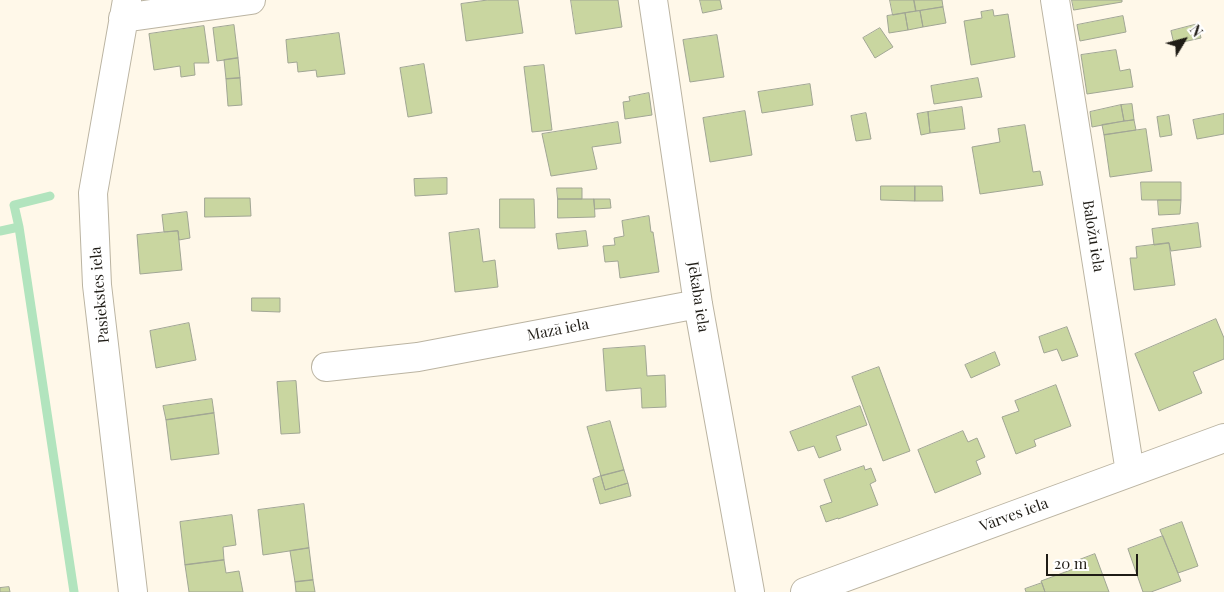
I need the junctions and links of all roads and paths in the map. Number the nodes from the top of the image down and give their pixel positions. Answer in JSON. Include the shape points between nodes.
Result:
{"nodes":[{"id":1,"x":251,"y":0,"type":"edge"},
{"id":2,"x":653,"y":0,"type":"edge"},
{"id":3,"x":1055,"y":0,"type":"edge"},
{"id":4,"x":125,"y":9,"type":"edge"},
{"id":5,"x":698,"y":304,"type":"junction"},
{"id":6,"x":326,"y":367,"type":"dead end"},
{"id":7,"x":1224,"y":438,"type":"edge"},
{"id":8,"x":1130,"y":472,"type":"junction"},
{"id":9,"x":133,"y":592,"type":"edge"},
{"id":10,"x":750,"y":592,"type":"edge"},
{"id":11,"x":805,"y":592,"type":"edge"}],
"edges":[{"from":1,"to":4,"type":"street"},
{"from":2,"to":5,"type":"street","name":"Jēkaba iela"},
{"from":3,"to":8,"type":"street","name":"Baložu iela"},
{"from":4,"to":9,"type":"street","name":"Pasiekstes iela","via":[[93,193],[97,285]]},
{"from":5,"to":6,"type":"street","name":"Mazā iela","via":[[418,357]]},
{"from":5,"to":10,"type":"street","name":"Jēkaba iela"},
{"from":7,"to":8,"type":"street","name":"Vārves iela"},
{"from":8,"to":11,"type":"street","name":"Vārves iela"}]}
